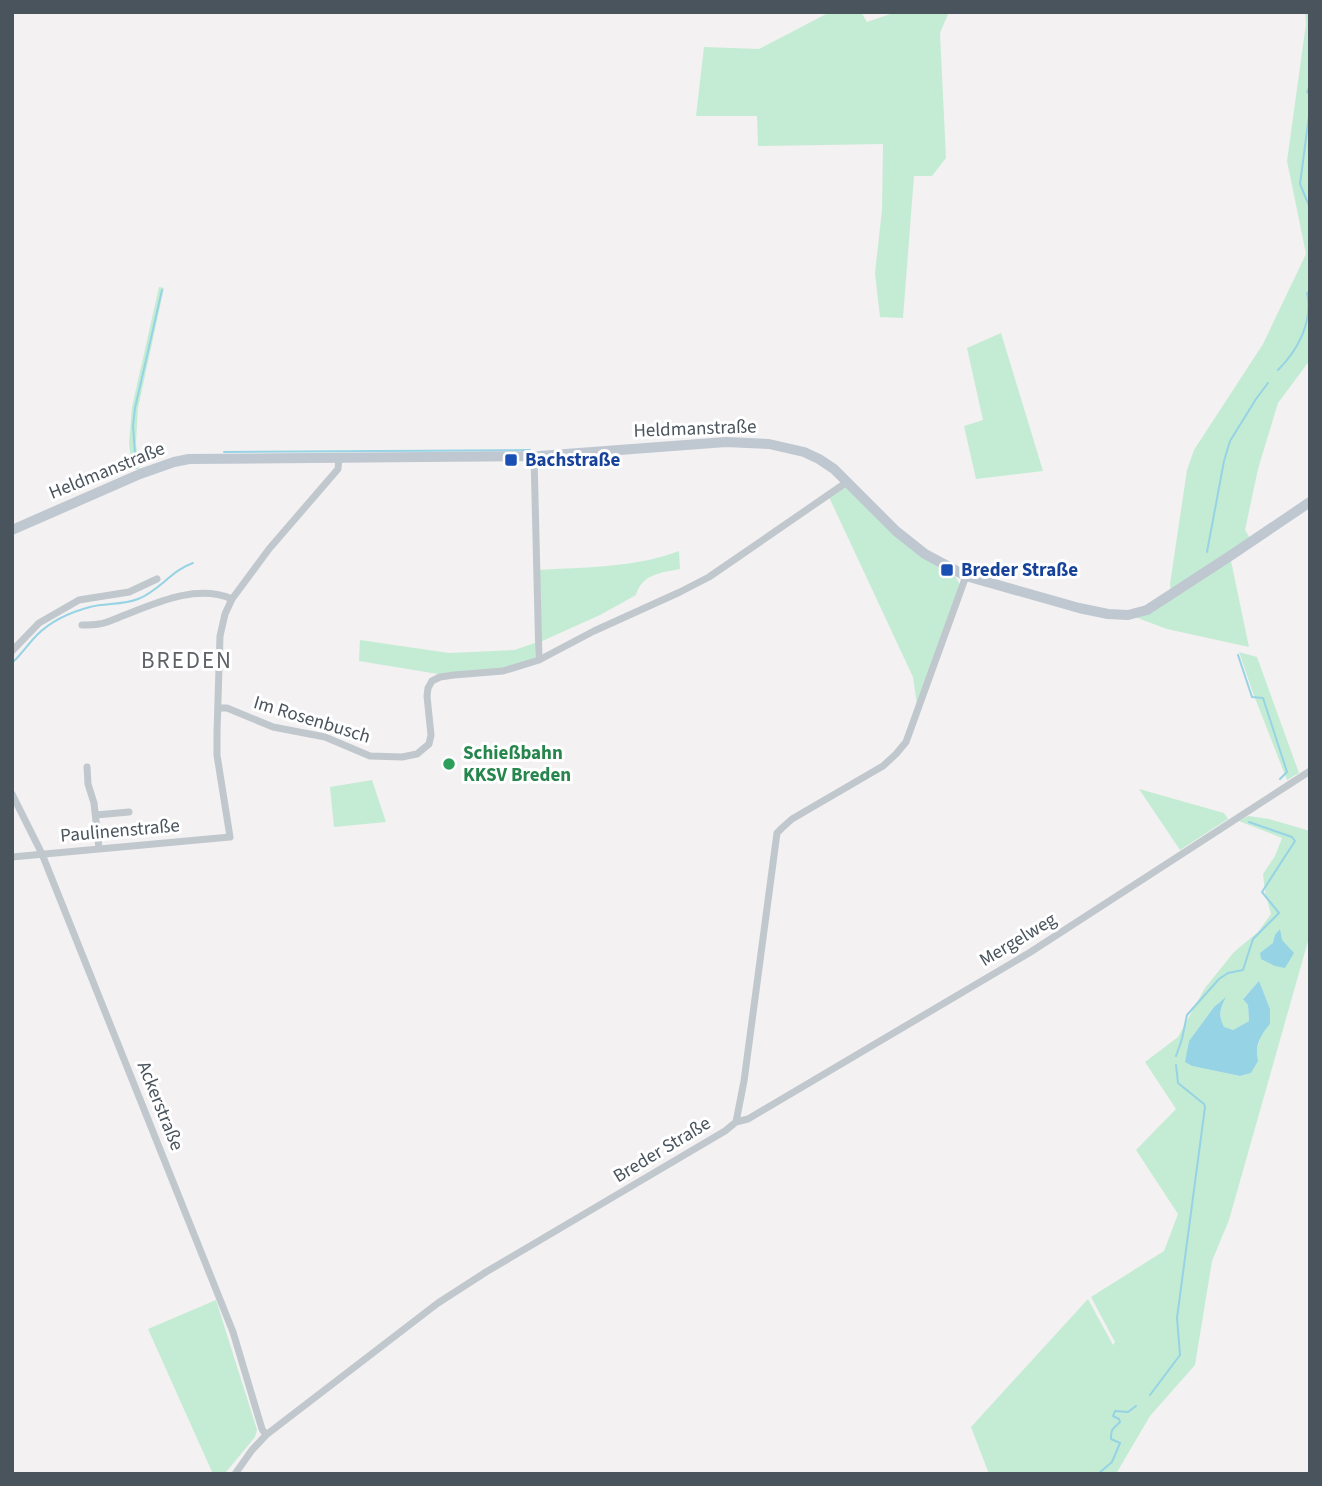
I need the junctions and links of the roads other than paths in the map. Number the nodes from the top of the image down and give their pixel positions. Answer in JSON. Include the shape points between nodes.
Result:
{"nodes":[{"id":1,"x":534,"y":456,"type":"junction"},
{"id":2,"x":339,"y":457,"type":"junction"},
{"id":3,"x":847,"y":482,"type":"junction"},
{"id":4,"x":1310,"y":502,"type":"edge"},
{"id":5,"x":12,"y":530,"type":"edge"},
{"id":6,"x":966,"y":576,"type":"junction"},
{"id":7,"x":157,"y":579,"type":"dead end"},
{"id":8,"x":232,"y":599,"type":"junction"},
{"id":9,"x":82,"y":625,"type":"dead end"},
{"id":10,"x":12,"y":651,"type":"edge"},
{"id":11,"x":539,"y":660,"type":"junction"},
{"id":12,"x":218,"y":708,"type":"junction"},
{"id":13,"x":87,"y":767,"type":"dead end"},
{"id":14,"x":1310,"y":771,"type":"edge"},
{"id":15,"x":12,"y":794,"type":"edge"},
{"id":16,"x":128,"y":812,"type":"dead end"},
{"id":17,"x":96,"y":815,"type":"junction"},
{"id":18,"x":99,"y":849,"type":"junction"},
{"id":19,"x":42,"y":854,"type":"junction"},
{"id":20,"x":12,"y":857,"type":"edge"},
{"id":21,"x":736,"y":1122,"type":"junction"},
{"id":22,"x":266,"y":1434,"type":"junction"},
{"id":23,"x":235,"y":1474,"type":"edge"}],
"edges":[{"from":1,"to":2,"type":"main road","name":"Heldmanstraße"},
{"from":1,"to":3,"type":"main road","name":"Heldmanstraße","via":[[747,442],[804,452]]},
{"from":1,"to":11,"type":"street"},
{"from":2,"to":5,"type":"main road","name":"Heldmanstraße","via":[[174,462]]},
{"from":2,"to":8,"type":"street","via":[[338,469]]},
{"from":3,"to":6,"type":"main road","name":"Heldmanstraße","via":[[925,554]]},
{"from":3,"to":11,"type":"street","via":[[709,577]]},
{"from":4,"to":6,"type":"main road","name":"Heldmanstraße","via":[[1137,613],[1079,608]]},
{"from":6,"to":21,"type":"street","name":"Breder Straße","via":[[906,742],[883,766],[792,819],[777,834]]},
{"from":7,"to":10,"type":"street","via":[[129,592],[79,600],[39,624]]},
{"from":8,"to":9,"type":"street","via":[[182,595],[101,624]]},
{"from":8,"to":12,"type":"street","via":[[221,626]]},
{"from":11,"to":12,"type":"street","name":"Im Rosenbusch","via":[[503,671],[432,681],[427,696],[429,744],[417,754],[402,757],[370,755],[325,737],[273,727]]},
{"from":12,"to":18,"type":"street","name":"Paulinenstraße","via":[[218,755],[230,837]]},
{"from":13,"to":17,"type":"street"},
{"from":14,"to":21,"type":"street","name":"Mergelweg","via":[[1029,953]]},
{"from":15,"to":19,"type":"street","name":"Ackerstraße"},
{"from":16,"to":17,"type":"street"},
{"from":17,"to":18,"type":"street"},
{"from":18,"to":19,"type":"street","name":"Paulinenstraße"},
{"from":19,"to":20,"type":"street","name":"Paulinenstraße"},
{"from":19,"to":22,"type":"street","name":"Ackerstraße","via":[[233,1332]]},
{"from":21,"to":22,"type":"street","name":"Breder Straße","via":[[438,1303]]},
{"from":22,"to":23,"type":"street","name":"Breder Straße"}]}
